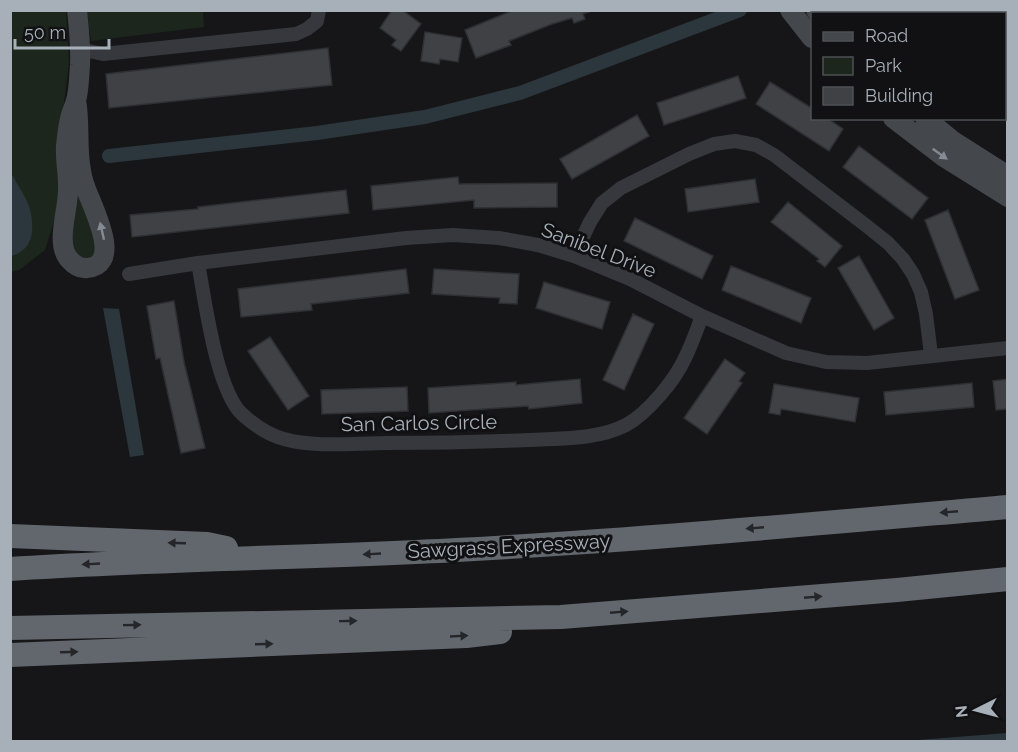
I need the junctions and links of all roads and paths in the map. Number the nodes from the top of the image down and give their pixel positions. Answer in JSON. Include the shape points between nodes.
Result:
{"nodes":[{"id":1,"x":77,"y":10,"type":"edge"},
{"id":2,"x":319,"y":10,"type":"edge"},
{"id":3,"x":791,"y":13,"type":"edge"},
{"id":4,"x":811,"y":36,"type":"edge"},
{"id":5,"x":80,"y":49,"type":"junction"},
{"id":6,"x":76,"y":100,"type":"junction"},
{"id":7,"x":896,"y":120,"type":"edge"},
{"id":8,"x":928,"y":120,"type":"edge"},
{"id":9,"x":1008,"y":176,"type":"edge"},
{"id":10,"x":1008,"y":197,"type":"edge"},
{"id":11,"x":574,"y":256,"type":"junction"},
{"id":12,"x":198,"y":263,"type":"junction"},
{"id":13,"x":129,"y":274,"type":"dead end"},
{"id":14,"x":702,"y":316,"type":"junction"},
{"id":15,"x":1008,"y":348,"type":"edge"},
{"id":16,"x":931,"y":355,"type":"junction"},
{"id":17,"x":1008,"y":507,"type":"edge"},
{"id":18,"x":10,"y":536,"type":"edge"},
{"id":19,"x":276,"y":558,"type":"junction"},
{"id":20,"x":10,"y":569,"type":"edge"},
{"id":21,"x":1008,"y":579,"type":"edge"},
{"id":22,"x":561,"y":617,"type":"junction"},
{"id":23,"x":10,"y":628,"type":"edge"},
{"id":24,"x":10,"y":655,"type":"edge"}],
"edges":[{"from":1,"to":5,"type":"street"},
{"from":2,"to":5,"type":"street","via":[[318,21],[296,34],[104,54]]},
{"from":3,"to":4,"type":"street"},
{"from":5,"to":6,"type":"street"},
{"from":6,"to":6,"type":"street","one_way":true,"via":[[66,148],[68,191],[62,244],[70,261],[88,268],[102,260],[105,247],[84,184]]},
{"from":7,"to":10,"type":"street","one_way":true,"via":[[944,157]]},
{"from":8,"to":9,"type":"street","via":[[952,141]]},
{"from":11,"to":12,"type":"street","name":"Sanibel Drive","via":[[499,238],[453,236]]},
{"from":11,"to":14,"type":"street","name":"Sanibel Drive"},
{"from":11,"to":16,"type":"street","via":[[602,203],[621,188],[714,144],[735,141],[756,145],[859,219],[903,259],[921,292]]},
{"from":12,"to":13,"type":"street","name":"Sanibel Drive"},
{"from":12,"to":14,"type":"street","name":"San Carlos Circle","via":[[225,385],[240,411],[260,429],[309,444],[466,443],[575,437],[627,425],[650,407],[667,386],[685,359]]},
{"from":14,"to":16,"type":"street","name":"Sanibel Drive","via":[[786,353],[826,362],[867,363]]},
{"from":15,"to":16,"type":"street","name":"Sanibel Drive"},
{"from":17,"to":19,"type":"highway","name":"Sawgrass Expressway","one_way":true,"via":[[636,538]]},
{"from":19,"to":18,"type":"highway","one_way":true,"via":[[207,544]]},
{"from":19,"to":20,"type":"highway","name":"Sawgrass Expressway","one_way":true},
{"from":22,"to":21,"type":"highway","one_way":true},
{"from":23,"to":22,"type":"highway","one_way":true},
{"from":24,"to":22,"type":"highway","one_way":true,"via":[[466,636]]}]}
